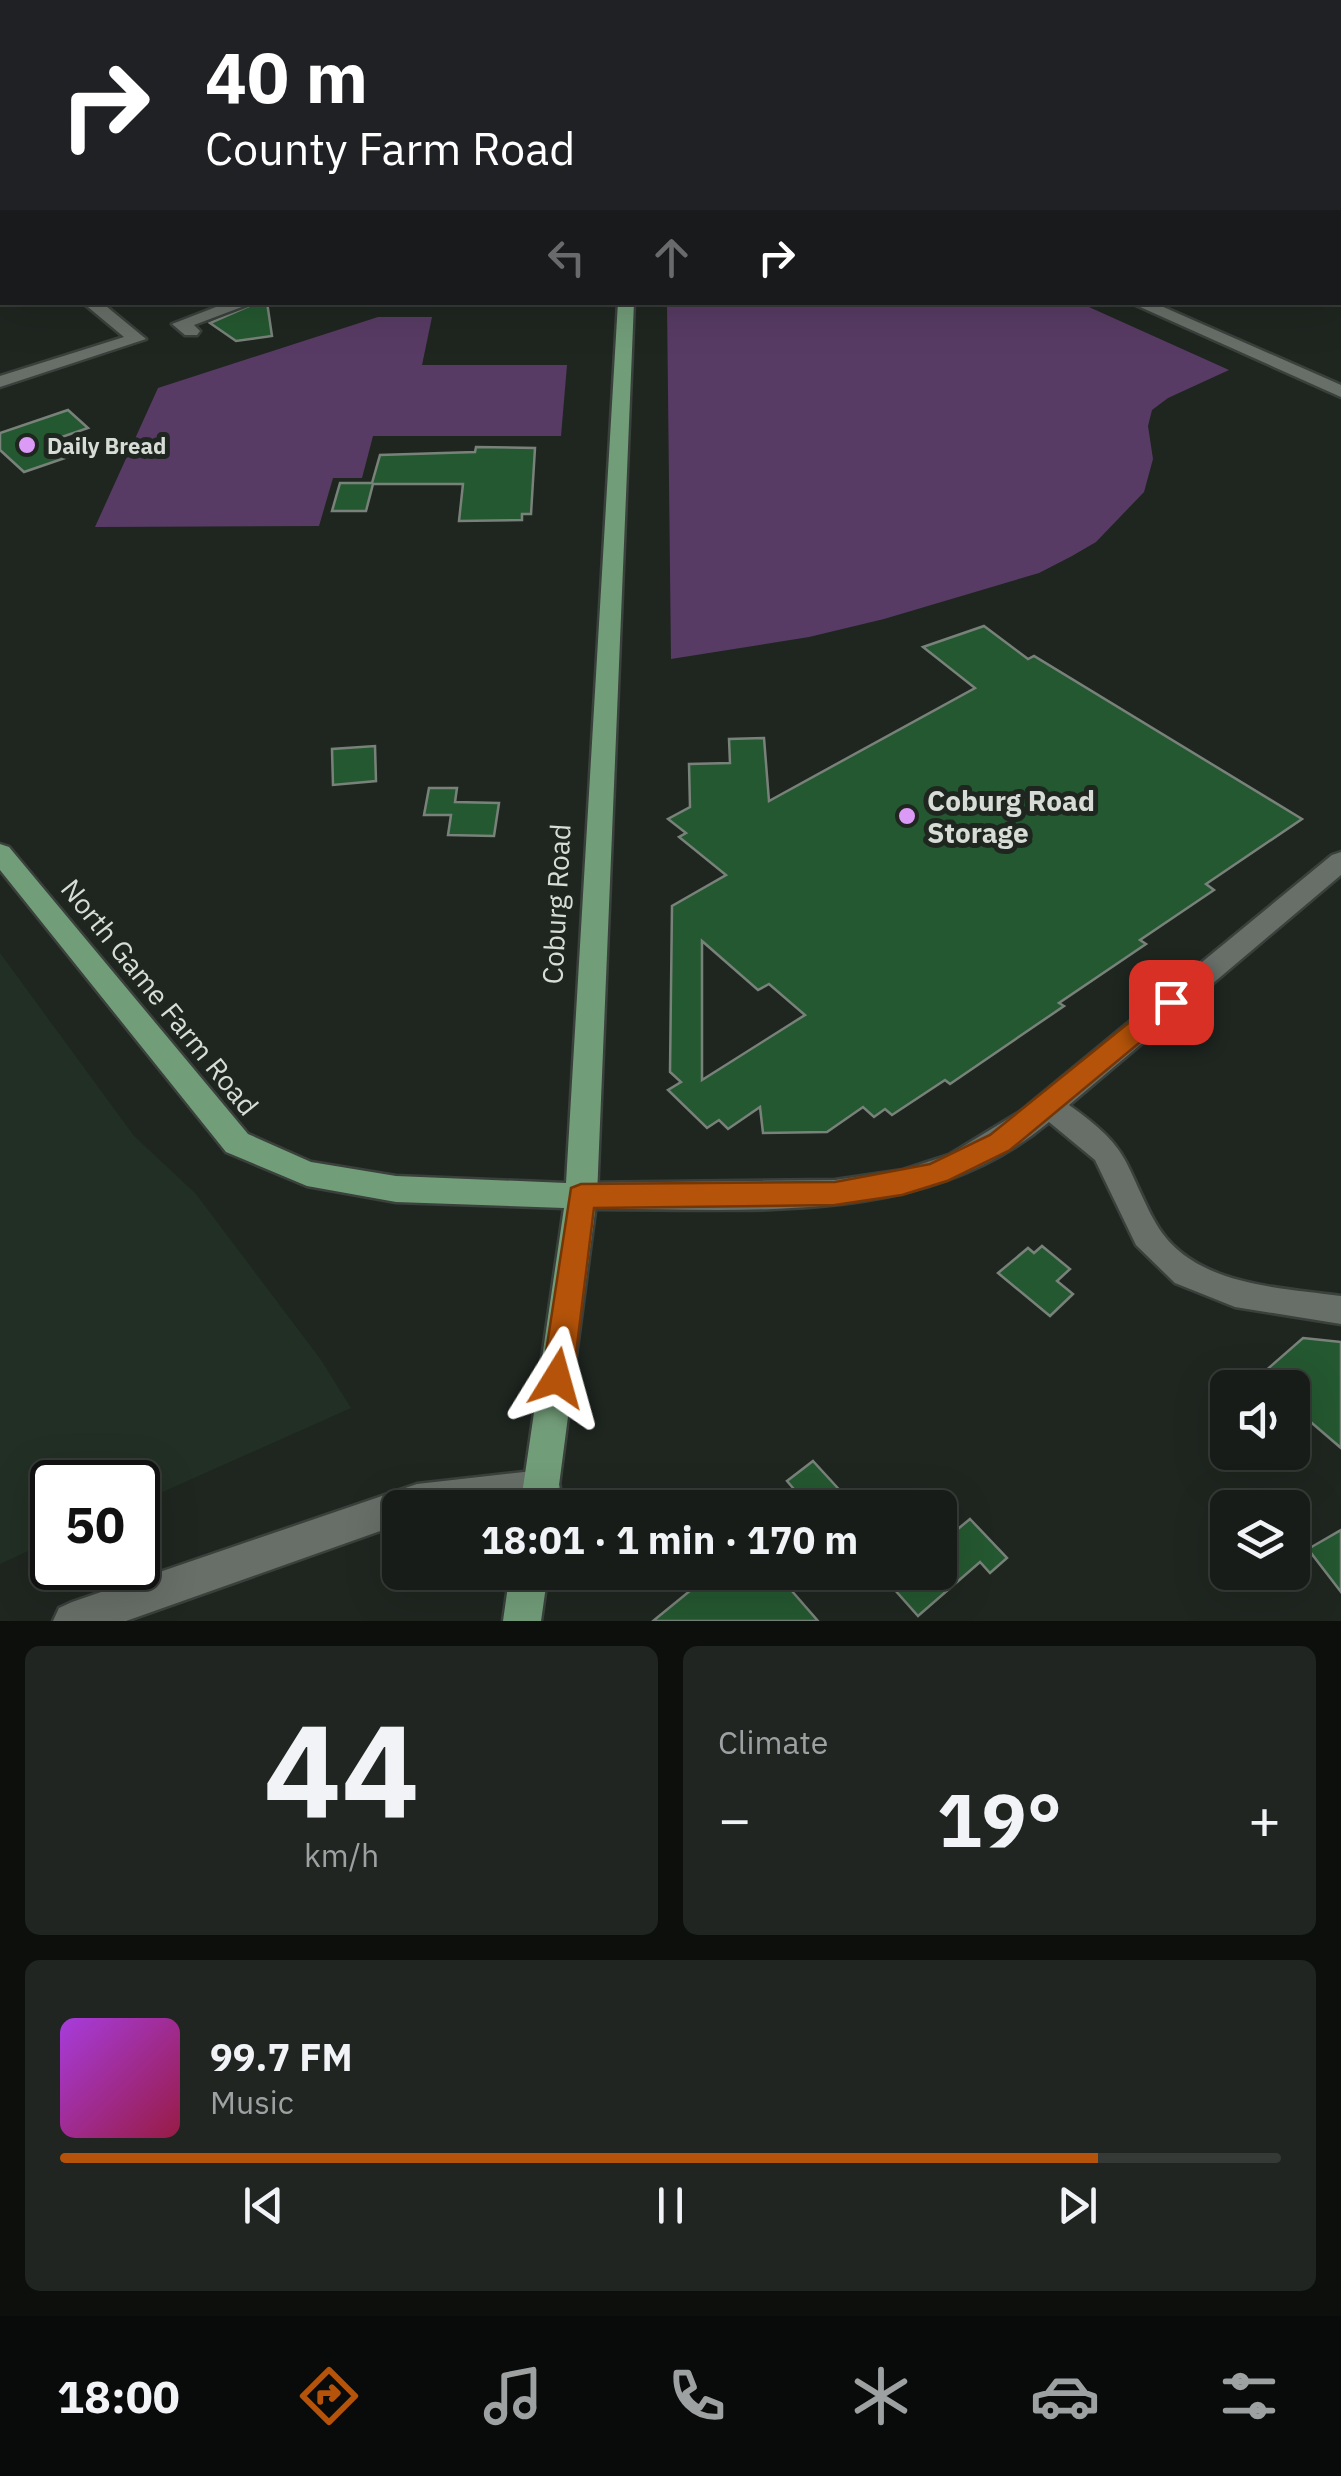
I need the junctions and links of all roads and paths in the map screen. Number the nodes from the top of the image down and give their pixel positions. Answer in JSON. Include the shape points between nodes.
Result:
{"nodes":[{"id":1,"x":94,"y":305,"type":"edge"},
{"id":2,"x":238,"y":305,"type":"edge"},
{"id":3,"x":626,"y":305,"type":"edge"},
{"id":4,"x":1145,"y":305,"type":"edge"},
{"id":5,"x":191,"y":331,"type":"dead end"},
{"id":6,"x":0,"y":382,"type":"edge"},
{"id":7,"x":1341,"y":392,"type":"edge"},
{"id":8,"x":0,"y":853,"type":"edge"},
{"id":9,"x":1341,"y":862,"type":"edge"},
{"id":10,"x":1048,"y":1105,"type":"junction"},
{"id":11,"x":581,"y":1196,"type":"junction"},
{"id":12,"x":1341,"y":1310,"type":"edge"},
{"id":13,"x":541,"y":1490,"type":"edge"},
{"id":14,"x":382,"y":1513,"type":"edge"},
{"id":15,"x":526,"y":1590,"type":"edge"},
{"id":16,"x":72,"y":1621,"type":"edge"},
{"id":17,"x":522,"y":1621,"type":"edge"}],
"edges":[{"from":1,"to":6,"type":"street","via":[[137,339]]},
{"from":2,"to":5,"type":"street","via":[[181,324]]},
{"from":3,"to":11,"type":"main road","name":"Coburg Road"},
{"from":4,"to":7,"type":"street"},
{"from":8,"to":11,"type":"main road","name":"North Game Farm Road","via":[[237,1142],[307,1174],[396,1189]]},
{"from":9,"to":10,"type":"street"},
{"from":10,"to":11,"type":"street","via":[[979,1156],[902,1183],[835,1194]]},
{"from":10,"to":12,"type":"street","via":[[1112,1159],[1146,1233],[1182,1270],[1249,1298]]},
{"from":11,"to":13,"type":"main road","name":"Coburg Road"},
{"from":14,"to":16,"type":"street"},
{"from":15,"to":17,"type":"main road"}]}
